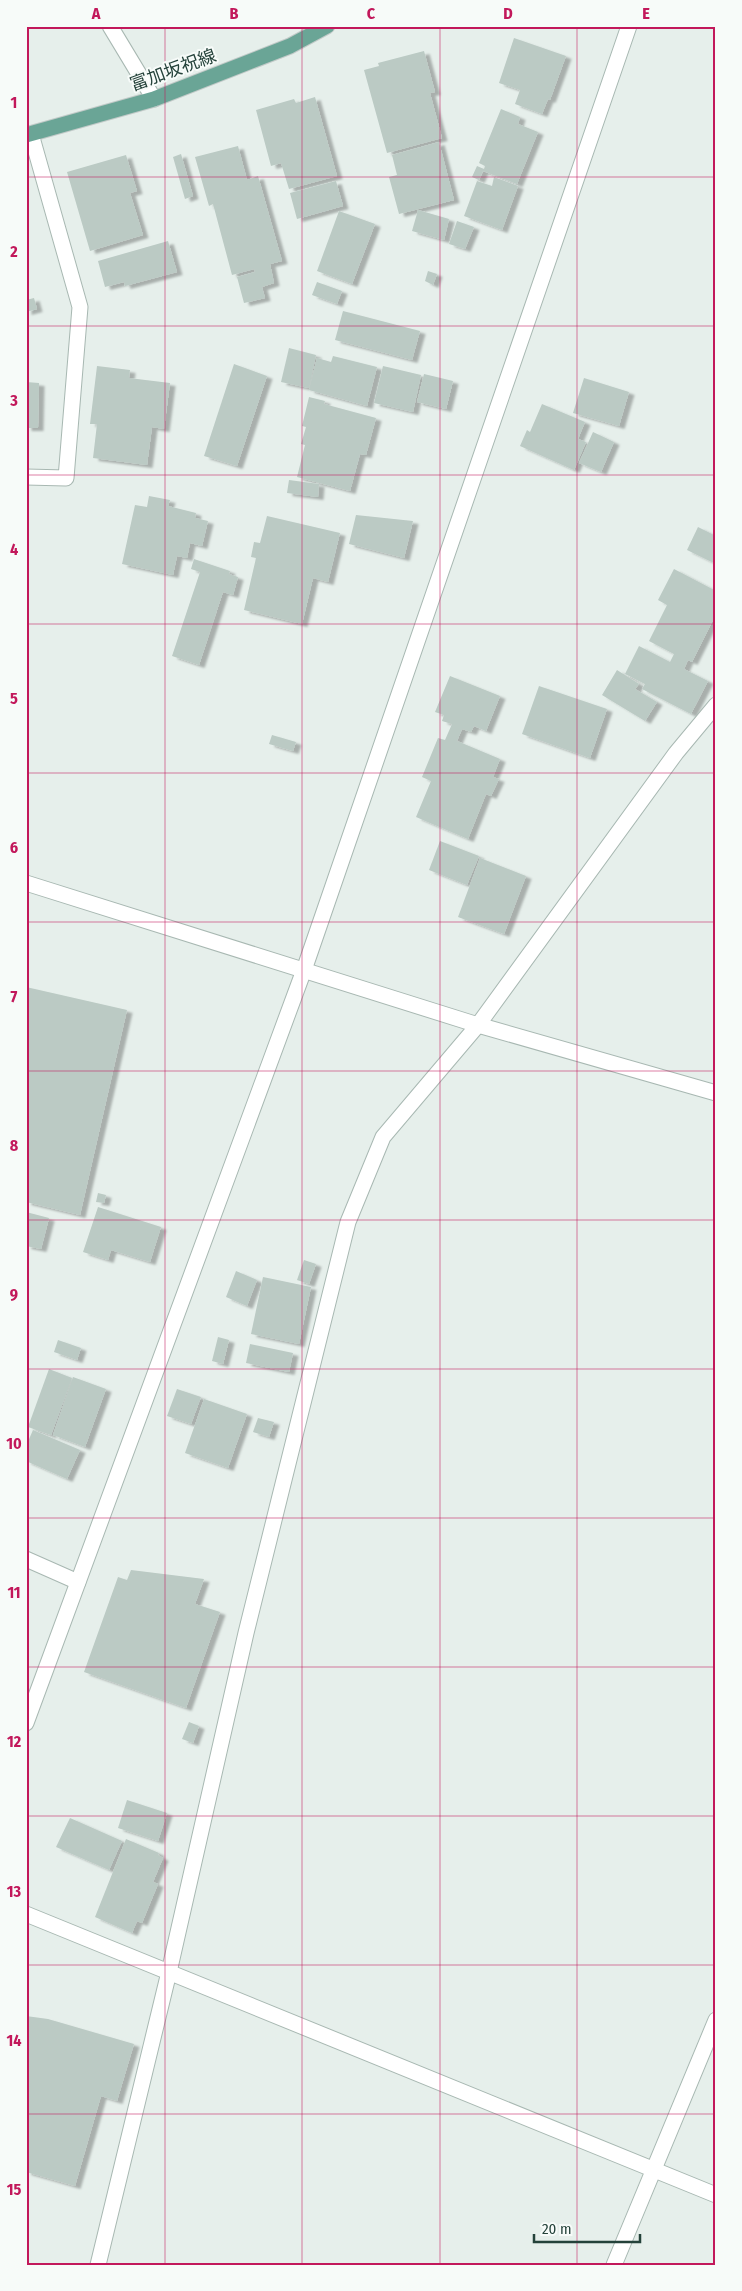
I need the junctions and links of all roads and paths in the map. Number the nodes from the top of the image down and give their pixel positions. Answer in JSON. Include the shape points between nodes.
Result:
{"nodes":[{"id":1,"x":110,"y":26,"type":"edge"},
{"id":2,"x":327,"y":26,"type":"edge"},
{"id":3,"x":629,"y":26,"type":"edge"},
{"id":4,"x":154,"y":99,"type":"junction"},
{"id":5,"x":29,"y":134,"type":"edge"},
{"id":6,"x":26,"y":477,"type":"edge"},
{"id":7,"x":716,"y":705,"type":"edge"},
{"id":8,"x":26,"y":883,"type":"edge"},
{"id":9,"x":304,"y":970,"type":"junction"},
{"id":10,"x":478,"y":1025,"type":"junction"},
{"id":11,"x":716,"y":1093,"type":"edge"},
{"id":12,"x":26,"y":1559,"type":"edge"},
{"id":13,"x":78,"y":1582,"type":"junction"},
{"id":14,"x":26,"y":1723,"type":"edge"},
{"id":15,"x":26,"y":1914,"type":"edge"},
{"id":16,"x":170,"y":1972,"type":"junction"},
{"id":17,"x":716,"y":2020,"type":"edge"},
{"id":18,"x":654,"y":2169,"type":"junction"},
{"id":19,"x":716,"y":2195,"type":"edge"},
{"id":20,"x":98,"y":2265,"type":"edge"},
{"id":21,"x":614,"y":2265,"type":"edge"}],
"edges":[{"from":1,"to":4,"type":"street"},
{"from":2,"to":4,"type":"main road","name":"富加坂祝線","via":[[290,46]]},
{"from":3,"to":9,"type":"street"},
{"from":4,"to":5,"type":"main road","name":"富加坂祝線"},
{"from":5,"to":6,"type":"street","via":[[80,307],[66,478]]},
{"from":7,"to":10,"type":"street","via":[[676,753]]},
{"from":8,"to":9,"type":"street"},
{"from":9,"to":10,"type":"street"},
{"from":9,"to":13,"type":"street"},
{"from":10,"to":11,"type":"street"},
{"from":10,"to":16,"type":"street","via":[[383,1137],[348,1222],[246,1633]]},
{"from":12,"to":13,"type":"street"},
{"from":13,"to":14,"type":"street"},
{"from":15,"to":16,"type":"street"},
{"from":16,"to":18,"type":"street"},
{"from":16,"to":20,"type":"street"},
{"from":17,"to":18,"type":"street"},
{"from":18,"to":19,"type":"street"},
{"from":18,"to":21,"type":"street"}]}
